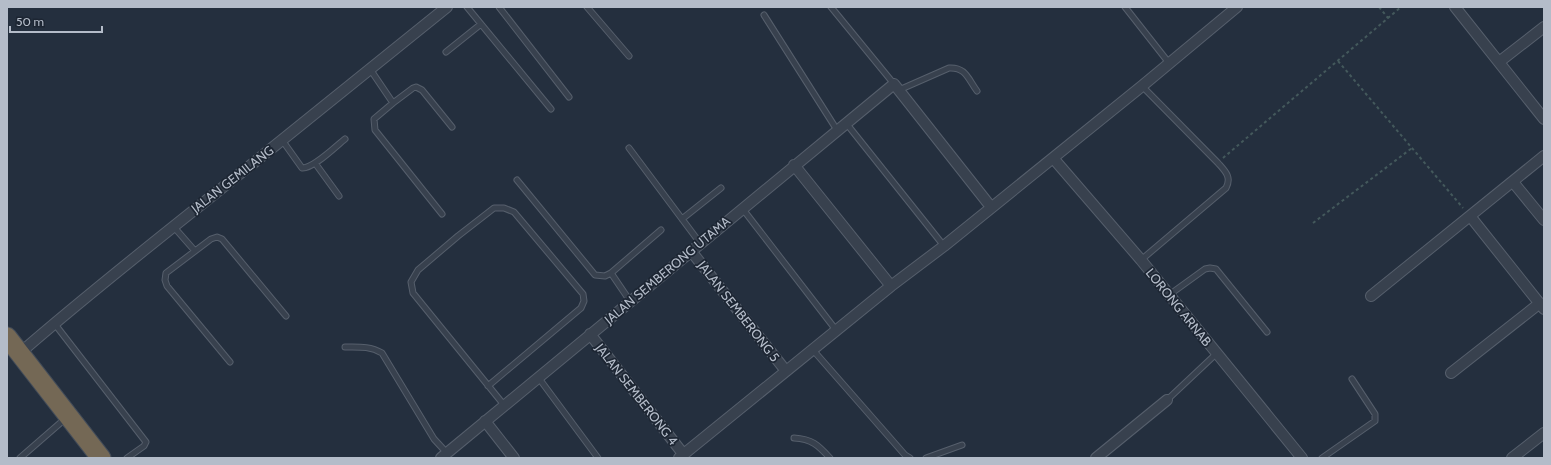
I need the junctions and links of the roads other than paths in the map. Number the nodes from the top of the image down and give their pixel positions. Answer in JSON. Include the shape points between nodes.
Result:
{"nodes":[{"id":1,"x":447,"y":7,"type":"edge"},
{"id":2,"x":466,"y":7,"type":"edge"},
{"id":3,"x":499,"y":7,"type":"edge"},
{"id":4,"x":587,"y":7,"type":"edge"},
{"id":5,"x":831,"y":7,"type":"edge"},
{"id":6,"x":1125,"y":7,"type":"edge"},
{"id":7,"x":1237,"y":7,"type":"edge"},
{"id":8,"x":1455,"y":7,"type":"edge"},
{"id":9,"x":764,"y":15,"type":"dead end"},
{"id":10,"x":481,"y":24,"type":"junction"},
{"id":11,"x":1544,"y":27,"type":"edge"},
{"id":12,"x":446,"y":52,"type":"dead end"},
{"id":13,"x":629,"y":56,"type":"dead end"},
{"id":14,"x":1499,"y":62,"type":"junction"},
{"id":15,"x":1169,"y":63,"type":"junction"},
{"id":16,"x":370,"y":69,"type":"junction"},
{"id":17,"x":1142,"y":86,"type":"junction"},
{"id":18,"x":897,"y":87,"type":"junction"},
{"id":19,"x":976,"y":91,"type":"dead end"},
{"id":20,"x":569,"y":97,"type":"dead end"},
{"id":21,"x":393,"y":103,"type":"junction"},
{"id":22,"x":551,"y":109,"type":"dead end"},
{"id":23,"x":1544,"y":119,"type":"edge"},
{"id":24,"x":846,"y":122,"type":"junction"},
{"id":25,"x":452,"y":127,"type":"dead end"},
{"id":26,"x":837,"y":130,"type":"junction"},
{"id":27,"x":345,"y":138,"type":"dead end"},
{"id":28,"x":282,"y":140,"type":"junction"},
{"id":29,"x":629,"y":148,"type":"dead end"},
{"id":30,"x":1544,"y":156,"type":"edge"},
{"id":31,"x":1053,"y":158,"type":"junction"},
{"id":32,"x":315,"y":162,"type":"junction"},
{"id":33,"x":794,"y":165,"type":"junction"},
{"id":34,"x":517,"y":180,"type":"dead end"},
{"id":35,"x":1512,"y":182,"type":"junction"},
{"id":36,"x":721,"y":188,"type":"dead end"},
{"id":37,"x":339,"y":196,"type":"dead end"},
{"id":38,"x":991,"y":207,"type":"junction"},
{"id":39,"x":742,"y":208,"type":"junction"},
{"id":40,"x":442,"y":214,"type":"dead end"},
{"id":41,"x":1470,"y":216,"type":"junction"},
{"id":42,"x":682,"y":219,"type":"junction"},
{"id":43,"x":1544,"y":220,"type":"edge"},
{"id":44,"x":174,"y":226,"type":"junction"},
{"id":45,"x":661,"y":230,"type":"dead end"},
{"id":46,"x":700,"y":243,"type":"junction"},
{"id":47,"x":944,"y":246,"type":"junction"},
{"id":48,"x":195,"y":251,"type":"junction"},
{"id":49,"x":691,"y":251,"type":"junction"},
{"id":50,"x":1141,"y":260,"type":"junction"},
{"id":51,"x":611,"y":273,"type":"junction"},
{"id":52,"x":891,"y":286,"type":"junction"},
{"id":53,"x":1169,"y":295,"type":"junction"},
{"id":54,"x":1371,"y":296,"type":"dead end"},
{"id":55,"x":630,"y":301,"type":"junction"},
{"id":56,"x":1542,"y":306,"type":"edge"},
{"id":57,"x":286,"y":316,"type":"dead end"},
{"id":58,"x":54,"y":323,"type":"junction"},
{"id":59,"x":836,"y":330,"type":"junction"},
{"id":60,"x":1267,"y":332,"type":"dead end"},
{"id":61,"x":590,"y":334,"type":"junction"},
{"id":62,"x":7,"y":337,"type":"edge"},
{"id":63,"x":345,"y":347,"type":"dead end"},
{"id":64,"x":813,"y":350,"type":"junction"},
{"id":65,"x":20,"y":353,"type":"junction"},
{"id":66,"x":1217,"y":353,"type":"junction"},
{"id":67,"x":230,"y":362,"type":"dead end"},
{"id":68,"x":786,"y":371,"type":"junction"},
{"id":69,"x":1451,"y":373,"type":"dead end"},
{"id":70,"x":538,"y":377,"type":"junction"},
{"id":71,"x":1352,"y":379,"type":"dead end"},
{"id":72,"x":488,"y":386,"type":"junction"},
{"id":73,"x":1167,"y":400,"type":"joint"},
{"id":74,"x":504,"y":405,"type":"junction"},
{"id":75,"x":68,"y":416,"type":"junction"},
{"id":76,"x":485,"y":421,"type":"junction"},
{"id":77,"x":1544,"y":433,"type":"edge"},
{"id":78,"x":794,"y":438,"type":"dead end"},
{"id":79,"x":962,"y":445,"type":"dead end"},
{"id":80,"x":444,"y":456,"type":"edge"},
{"id":81,"x":97,"y":457,"type":"edge"},
{"id":82,"x":683,"y":457,"type":"edge"},
{"id":83,"x":20,"y":458,"type":"edge"},
{"id":84,"x":127,"y":458,"type":"edge"},
{"id":85,"x":514,"y":458,"type":"edge"},
{"id":86,"x":598,"y":458,"type":"edge"},
{"id":87,"x":830,"y":458,"type":"edge"},
{"id":88,"x":910,"y":458,"type":"edge"},
{"id":89,"x":926,"y":458,"type":"edge"},
{"id":90,"x":1096,"y":458,"type":"edge"},
{"id":91,"x":1302,"y":458,"type":"edge"},
{"id":92,"x":1322,"y":458,"type":"edge"},
{"id":93,"x":1512,"y":458,"type":"edge"}],
"edges":[{"from":1,"to":16,"type":"street","name":"JALAN GEMILANG"},
{"from":2,"to":10,"type":"lane"},
{"from":3,"to":20,"type":"lane"},
{"from":4,"to":13,"type":"lane"},
{"from":5,"to":18,"type":"lane"},
{"from":6,"to":15,"type":"lane"},
{"from":7,"to":15,"type":"street"},
{"from":8,"to":14,"type":"street"},
{"from":9,"to":26,"type":"lane"},
{"from":10,"to":12,"type":"lane"},
{"from":10,"to":22,"type":"lane"},
{"from":11,"to":14,"type":"street"},
{"from":14,"to":23,"type":"street"},
{"from":15,"to":17,"type":"street"},
{"from":16,"to":21,"type":"lane"},
{"from":16,"to":28,"type":"street","name":"JALAN GEMILANG"},
{"from":17,"to":31,"type":"street"},
{"from":17,"to":50,"type":"lane","via":[[1218,163],[1229,178],[1226,188]]},
{"from":18,"to":19,"type":"lane","via":[[949,68],[956,68],[962,70]]},
{"from":18,"to":24,"type":"street","name":"JALAN SEMBERONG UTAMA"},
{"from":18,"to":38,"type":"street"},
{"from":21,"to":25,"type":"lane","via":[[416,87],[422,90]]},
{"from":21,"to":40,"type":"lane","via":[[374,119],[375,130]]},
{"from":24,"to":26,"type":"street","name":"JALAN SEMBERONG UTAMA"},
{"from":24,"to":47,"type":"lane"},
{"from":26,"to":33,"type":"street","name":"JALAN SEMBERONG UTAMA"},
{"from":27,"to":32,"type":"lane"},
{"from":28,"to":32,"type":"lane","via":[[302,168]]},
{"from":28,"to":44,"type":"street","name":"JALAN GEMILANG"},
{"from":29,"to":42,"type":"lane"},
{"from":30,"to":35,"type":"street"},
{"from":31,"to":38,"type":"street"},
{"from":31,"to":50,"type":"street","name":"LORONG ARNAB"},
{"from":32,"to":37,"type":"lane"},
{"from":33,"to":39,"type":"street","name":"JALAN SEMBERONG UTAMA"},
{"from":33,"to":52,"type":"street"},
{"from":34,"to":51,"type":"lane","via":[[595,275],[605,276]]},
{"from":35,"to":41,"type":"street"},
{"from":35,"to":43,"type":"street"},
{"from":36,"to":42,"type":"lane"},
{"from":38,"to":47,"type":"street"},
{"from":39,"to":46,"type":"street","name":"JALAN SEMBERONG UTAMA"},
{"from":39,"to":59,"type":"lane"},
{"from":41,"to":54,"type":"street"},
{"from":41,"to":56,"type":"street"},
{"from":42,"to":46,"type":"lane"},
{"from":44,"to":48,"type":"lane"},
{"from":44,"to":58,"type":"street","name":"JALAN GEMILANG"},
{"from":45,"to":51,"type":"lane"},
{"from":46,"to":49,"type":"street","name":"JALAN SEMBERONG UTAMA"},
{"from":47,"to":52,"type":"street"},
{"from":48,"to":57,"type":"lane","via":[[211,239],[222,239]]},
{"from":48,"to":67,"type":"lane","via":[[166,273],[165,280],[167,286]]},
{"from":49,"to":55,"type":"street","name":"JALAN SEMBERONG UTAMA"},
{"from":49,"to":68,"type":"street","name":"JALAN SEMBERONG 5"},
{"from":50,"to":53,"type":"street","name":"LORONG ARNAB"},
{"from":51,"to":55,"type":"lane"},
{"from":52,"to":59,"type":"street"},
{"from":53,"to":60,"type":"lane","via":[[1205,269],[1216,270]]},
{"from":53,"to":66,"type":"street","name":"LORONG ARNAB"},
{"from":55,"to":61,"type":"street","name":"JALAN SEMBERONG UTAMA"},
{"from":56,"to":69,"type":"street"},
{"from":58,"to":65,"type":"street","name":"JALAN GEMILANG"},
{"from":58,"to":84,"type":"lane","via":[[146,442]]},
{"from":59,"to":64,"type":"street"},
{"from":61,"to":70,"type":"street","name":"JALAN SEMBERONG UTAMA"},
{"from":61,"to":82,"type":"street","name":"JALAN SEMBERONG 4"},
{"from":62,"to":65,"type":"highway"},
{"from":63,"to":80,"type":"lane","via":[[364,346],[382,353]]},
{"from":64,"to":68,"type":"street"},
{"from":64,"to":88,"type":"lane"},
{"from":65,"to":75,"type":"highway"},
{"from":66,"to":73,"type":"lane"},
{"from":66,"to":91,"type":"street","name":"LORONG ARNAB"},
{"from":68,"to":82,"type":"street"},
{"from":70,"to":74,"type":"street","name":"JALAN SEMBERONG UTAMA"},
{"from":70,"to":86,"type":"lane"},
{"from":71,"to":92,"type":"lane","via":[[1375,414],[1374,421]]},
{"from":72,"to":72,"type":"lane","via":[[413,293],[411,282],[418,270],[458,236],[494,208],[504,208],[514,212],[583,294],[584,301],[581,308]]},
{"from":72,"to":74,"type":"lane"},
{"from":73,"to":90,"type":"street"},
{"from":74,"to":76,"type":"street","name":"JALAN SEMBERONG UTAMA"},
{"from":75,"to":81,"type":"highway"},
{"from":75,"to":83,"type":"lane"},
{"from":76,"to":80,"type":"street","name":"JALAN SEMBERONG UTAMA"},
{"from":76,"to":85,"type":"street"},
{"from":77,"to":93,"type":"street"},
{"from":78,"to":87,"type":"lane","via":[[806,438],[819,446]]},
{"from":79,"to":89,"type":"lane"}]}
